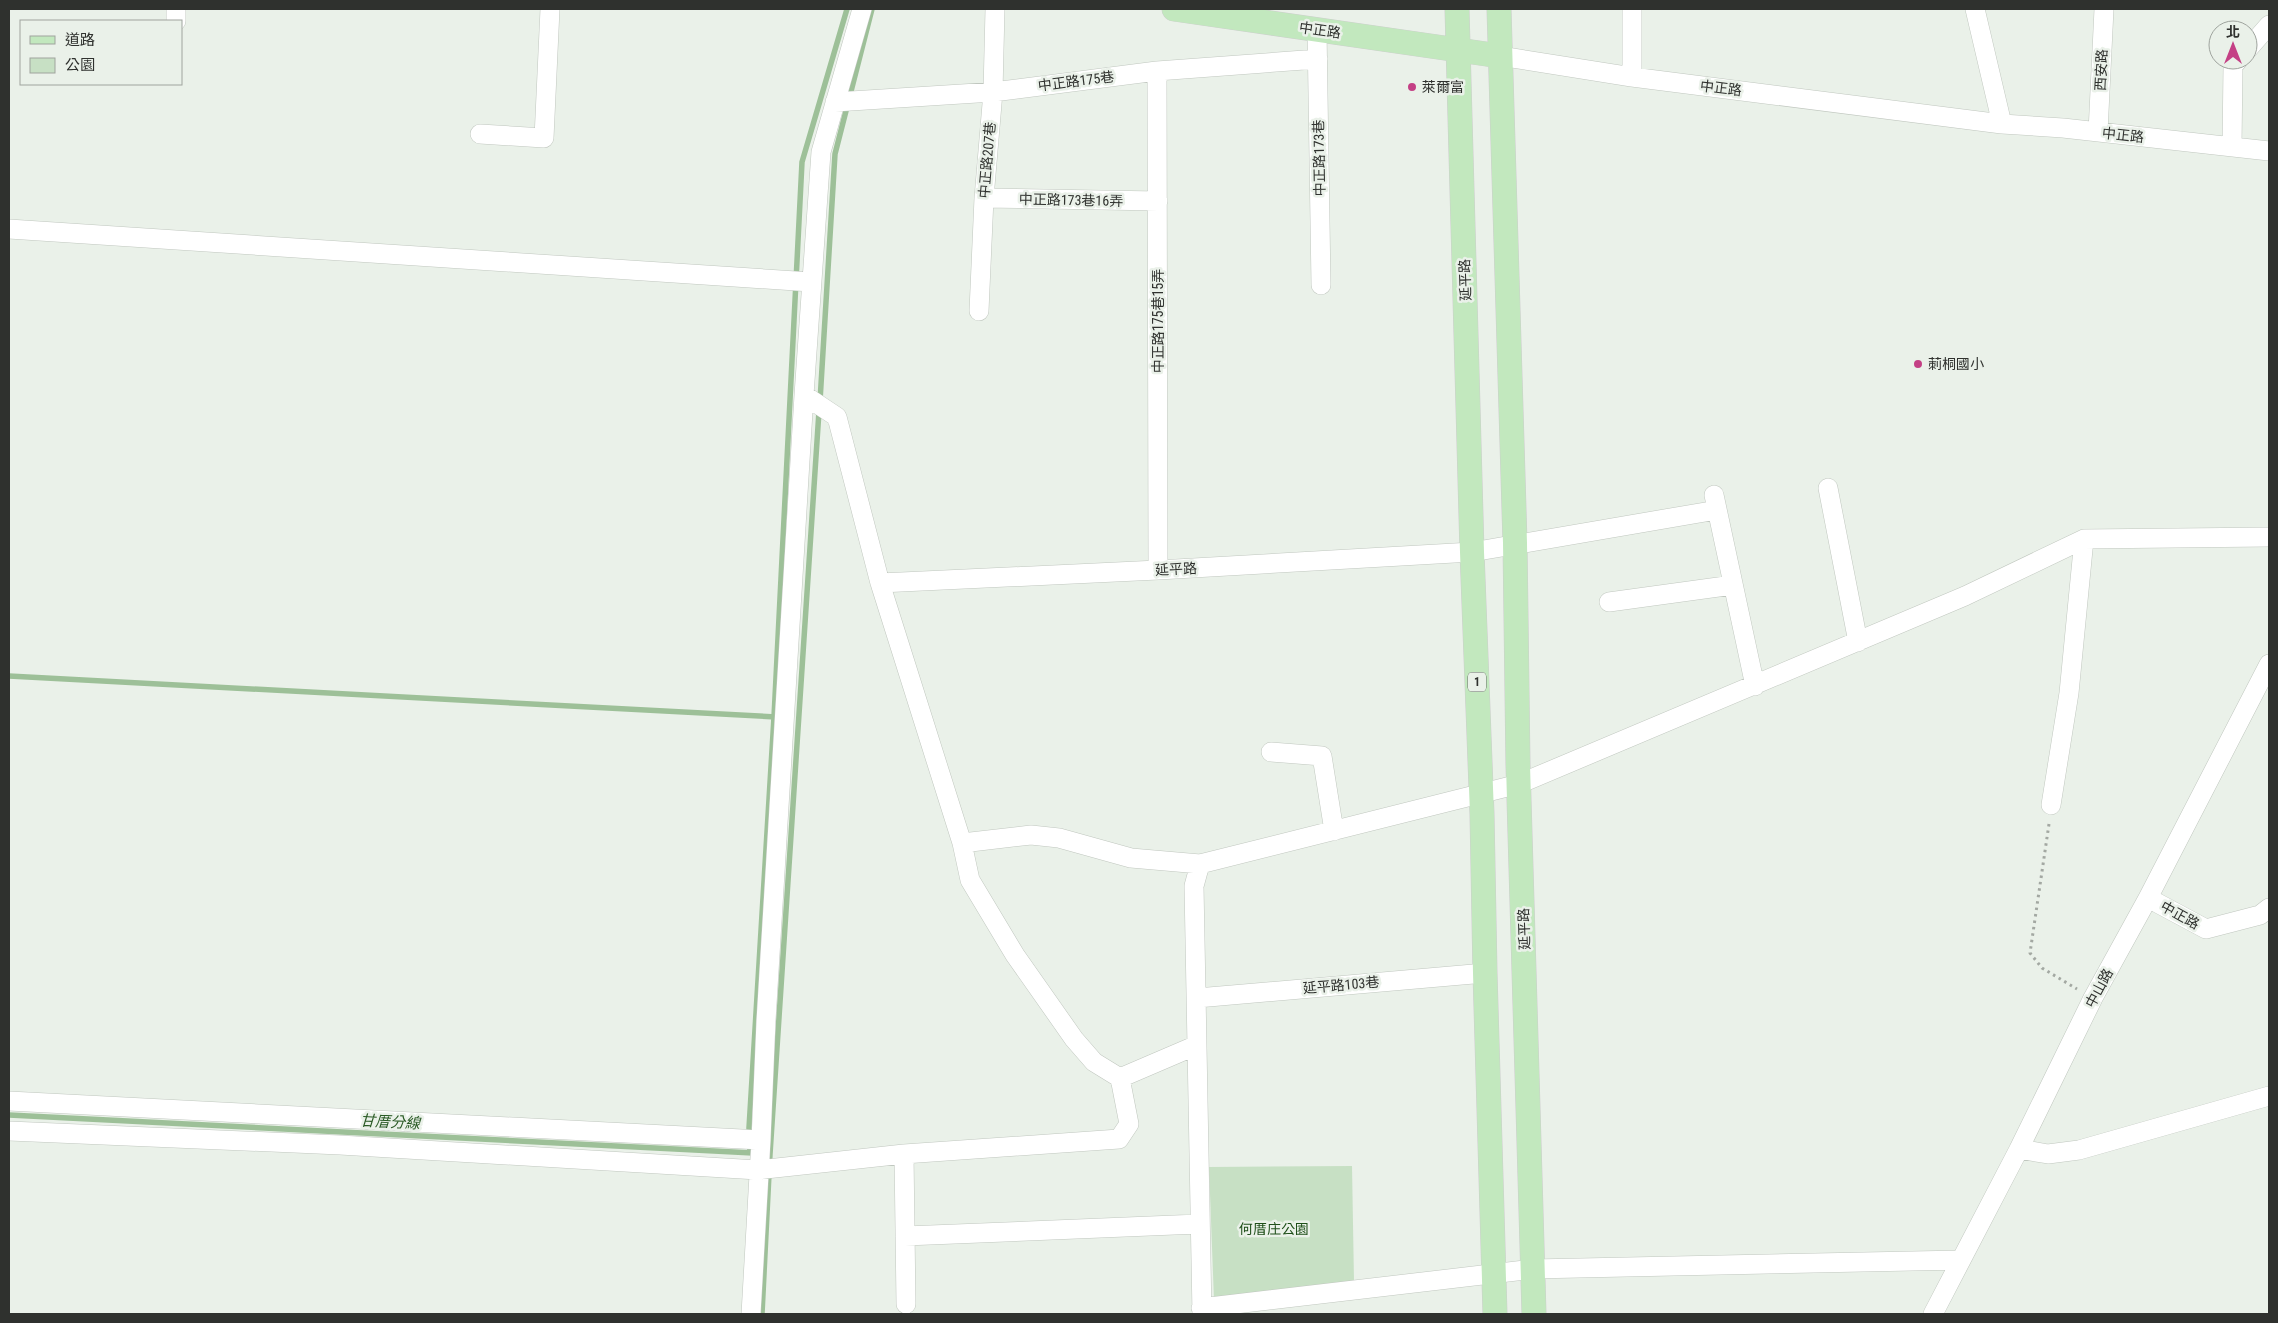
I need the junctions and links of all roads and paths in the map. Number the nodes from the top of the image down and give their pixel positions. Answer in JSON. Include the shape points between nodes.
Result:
{"nodes":[{"id":1,"x":550,"y":9,"type":"edge"},
{"id":2,"x":862,"y":9,"type":"edge"},
{"id":3,"x":996,"y":9,"type":"edge"},
{"id":4,"x":1174,"y":9,"type":"edge"},
{"id":5,"x":1457,"y":9,"type":"edge"},
{"id":6,"x":1498,"y":9,"type":"edge"},
{"id":7,"x":1632,"y":9,"type":"edge"},
{"id":8,"x":1975,"y":9,"type":"edge"},
{"id":9,"x":2104,"y":9,"type":"edge"},
{"id":10,"x":2269,"y":26,"type":"edge"},
{"id":11,"x":1317,"y":30,"type":"junction"},
{"id":12,"x":2258,"y":38,"type":"edge"},
{"id":13,"x":1458,"y":49,"type":"junction"},
{"id":14,"x":1500,"y":56,"type":"junction"},
{"id":15,"x":1318,"y":59,"type":"junction"},
{"id":16,"x":2233,"y":70,"type":"edge"},
{"id":17,"x":1157,"y":71,"type":"junction"},
{"id":18,"x":1632,"y":77,"type":"junction"},
{"id":19,"x":993,"y":92,"type":"junction"},
{"id":20,"x":835,"y":102,"type":"junction"},
{"id":21,"x":2002,"y":124,"type":"junction"},
{"id":22,"x":2098,"y":132,"type":"junction"},
{"id":23,"x":480,"y":134,"type":"dead end"},
{"id":24,"x":2232,"y":147,"type":"junction"},
{"id":25,"x":2269,"y":151,"type":"edge"},
{"id":26,"x":984,"y":198,"type":"junction"},
{"id":27,"x":1158,"y":202,"type":"junction"},
{"id":28,"x":9,"y":229,"type":"edge"},
{"id":29,"x":811,"y":282,"type":"junction"},
{"id":30,"x":1321,"y":285,"type":"dead end"},
{"id":31,"x":979,"y":311,"type":"dead end"},
{"id":32,"x":804,"y":395,"type":"junction"},
{"id":33,"x":1828,"y":488,"type":"dead end"},
{"id":34,"x":2269,"y":537,"type":"edge"},
{"id":35,"x":2084,"y":540,"type":"junction"},
{"id":36,"x":1515,"y":543,"type":"junction"},
{"id":37,"x":1472,"y":552,"type":"junction"},
{"id":38,"x":1158,"y":570,"type":"junction"},
{"id":39,"x":880,"y":583,"type":"junction"},
{"id":40,"x":1733,"y":585,"type":"junction"},
{"id":41,"x":1610,"y":602,"type":"dead end"},
{"id":42,"x":1858,"y":642,"type":"junction"},
{"id":43,"x":2269,"y":664,"type":"edge"},
{"id":44,"x":1755,"y":686,"type":"junction"},
{"id":45,"x":1270,"y":752,"type":"dead end"},
{"id":46,"x":1519,"y":784,"type":"junction"},
{"id":47,"x":1482,"y":794,"type":"junction"},
{"id":48,"x":2051,"y":805,"type":"joint"},
{"id":49,"x":1334,"y":831,"type":"junction"},
{"id":50,"x":962,"y":843,"type":"junction"},
{"id":51,"x":1200,"y":864,"type":"junction"},
{"id":52,"x":2148,"y":898,"type":"junction"},
{"id":53,"x":2269,"y":908,"type":"edge"},
{"id":54,"x":1485,"y":973,"type":"junction"},
{"id":55,"x":1197,"y":998,"type":"junction"},
{"id":56,"x":2093,"y":998,"type":"junction"},
{"id":57,"x":1196,"y":1045,"type":"junction"},
{"id":58,"x":1120,"y":1078,"type":"junction"},
{"id":59,"x":2269,"y":1096,"type":"edge"},
{"id":60,"x":9,"y":1101,"type":"edge"},
{"id":61,"x":9,"y":1131,"type":"edge"},
{"id":62,"x":762,"y":1140,"type":"junction"},
{"id":63,"x":2019,"y":1149,"type":"junction"},
{"id":64,"x":904,"y":1154,"type":"junction"},
{"id":65,"x":758,"y":1170,"type":"junction"},
{"id":66,"x":1199,"y":1224,"type":"junction"},
{"id":67,"x":905,"y":1236,"type":"junction"},
{"id":68,"x":1961,"y":1260,"type":"junction"},
{"id":69,"x":1532,"y":1269,"type":"junction"},
{"id":70,"x":1494,"y":1274,"type":"junction"},
{"id":71,"x":906,"y":1304,"type":"dead end"},
{"id":72,"x":1202,"y":1311,"type":"edge"},
{"id":73,"x":751,"y":1314,"type":"edge"},
{"id":74,"x":1495,"y":1314,"type":"edge"},
{"id":75,"x":1534,"y":1314,"type":"edge"},
{"id":76,"x":1933,"y":1314,"type":"edge"}],
"edges":[{"from":1,"to":23,"type":"street","via":[[544,138]]},
{"from":2,"to":20,"type":"street"},
{"from":3,"to":19,"type":"street","name":"中正路207巷"},
{"from":4,"to":11,"type":"main road","name":"中正路"},
{"from":5,"to":13,"type":"main road","name":"延平路","number":"1"},
{"from":6,"to":14,"type":"main road","name":"延平路"},
{"from":7,"to":18,"type":"street"},
{"from":8,"to":21,"type":"street"},
{"from":9,"to":22,"type":"street","name":"西安路"},
{"from":10,"to":12,"type":"street"},
{"from":11,"to":13,"type":"main road","name":"中正路"},
{"from":11,"to":15,"type":"street","name":"中正路173巷"},
{"from":13,"to":14,"type":"main road","name":"中正路"},
{"from":13,"to":37,"type":"main road","name":"延平路","number":"1"},
{"from":14,"to":18,"type":"street","name":"中正路"},
{"from":14,"to":36,"type":"main road","name":"延平路"},
{"from":15,"to":17,"type":"street","name":"中正路175巷"},
{"from":15,"to":30,"type":"street","name":"中正路173巷"},
{"from":16,"to":24,"type":"street"},
{"from":17,"to":19,"type":"street","name":"中正路175巷"},
{"from":17,"to":27,"type":"street","name":"中正路175巷15弄"},
{"from":18,"to":21,"type":"street","name":"中正路"},
{"from":19,"to":20,"type":"street","name":"中正路175巷"},
{"from":19,"to":26,"type":"street","name":"中正路207巷"},
{"from":20,"to":29,"type":"street","via":[[821,152]]},
{"from":21,"to":22,"type":"street","name":"中正路"},
{"from":22,"to":24,"type":"street","name":"中正路"},
{"from":24,"to":25,"type":"street","name":"中正路"},
{"from":26,"to":27,"type":"street","name":"中正路173巷16弄"},
{"from":26,"to":31,"type":"street","name":"中正路207巷"},
{"from":27,"to":38,"type":"street","name":"中正路175巷15弄"},
{"from":28,"to":29,"type":"street"},
{"from":29,"to":32,"type":"street"},
{"from":32,"to":39,"type":"street","via":[[837,417]]},
{"from":32,"to":62,"type":"street","via":[[767,1001]]},
{"from":33,"to":42,"type":"street"},
{"from":34,"to":35,"type":"street"},
{"from":35,"to":42,"type":"street"},
{"from":35,"to":48,"type":"street","via":[[2069,693]]},
{"from":36,"to":37,"type":"street","name":"延平路"},
{"from":36,"to":40,"type":"street","name":"延平路","via":[[1716,502]]},
{"from":36,"to":46,"type":"main road","name":"延平路"},
{"from":37,"to":38,"type":"street","name":"延平路"},
{"from":37,"to":47,"type":"main road","name":"延平路","number":"1"},
{"from":38,"to":39,"type":"street","name":"延平路"},
{"from":39,"to":50,"type":"street"},
{"from":40,"to":41,"type":"street"},
{"from":40,"to":44,"type":"street"},
{"from":42,"to":44,"type":"street"},
{"from":43,"to":52,"type":"street","name":"中山路"},
{"from":44,"to":46,"type":"street"},
{"from":45,"to":49,"type":"street","via":[[1322,756]]},
{"from":46,"to":47,"type":"street"},
{"from":46,"to":69,"type":"main road","name":"延平路"},
{"from":47,"to":49,"type":"street"},
{"from":47,"to":54,"type":"main road","name":"延平路","number":"1"},
{"from":48,"to":56,"type":"path","via":[[2030,953],[2042,968]]},
{"from":49,"to":51,"type":"street"},
{"from":50,"to":51,"type":"street","via":[[1031,835],[1059,838],[1131,858]]},
{"from":50,"to":58,"type":"street","via":[[970,880],[1015,955],[1079,1045],[1094,1062]]},
{"from":51,"to":55,"type":"street","via":[[1194,886]]},
{"from":52,"to":53,"type":"street","name":"中正路","via":[[2206,929],[2260,915]]},
{"from":52,"to":56,"type":"street","name":"中山路"},
{"from":54,"to":55,"type":"street","name":"延平路103巷"},
{"from":54,"to":70,"type":"main road","name":"延平路","number":"1"},
{"from":55,"to":57,"type":"street"},
{"from":56,"to":63,"type":"street","name":"中山路"},
{"from":57,"to":58,"type":"street"},
{"from":57,"to":66,"type":"street"},
{"from":58,"to":64,"type":"street","via":[[1129,1124],[1119,1139]]},
{"from":59,"to":63,"type":"street","via":[[2079,1150],[2048,1154]]},
{"from":60,"to":62,"type":"street"},
{"from":61,"to":65,"type":"street","via":[[350,1145]]},
{"from":62,"to":65,"type":"street"},
{"from":63,"to":68,"type":"street","name":"中山路"},
{"from":64,"to":65,"type":"street"},
{"from":64,"to":67,"type":"street"},
{"from":65,"to":73,"type":"street"},
{"from":66,"to":67,"type":"street"},
{"from":66,"to":72,"type":"street"},
{"from":67,"to":71,"type":"street"},
{"from":68,"to":69,"type":"street"},
{"from":68,"to":76,"type":"street","name":"中山路"},
{"from":69,"to":70,"type":"street"},
{"from":69,"to":75,"type":"main road","name":"延平路"},
{"from":70,"to":72,"type":"street"},
{"from":70,"to":74,"type":"main road","name":"延平路","number":"1"}]}
